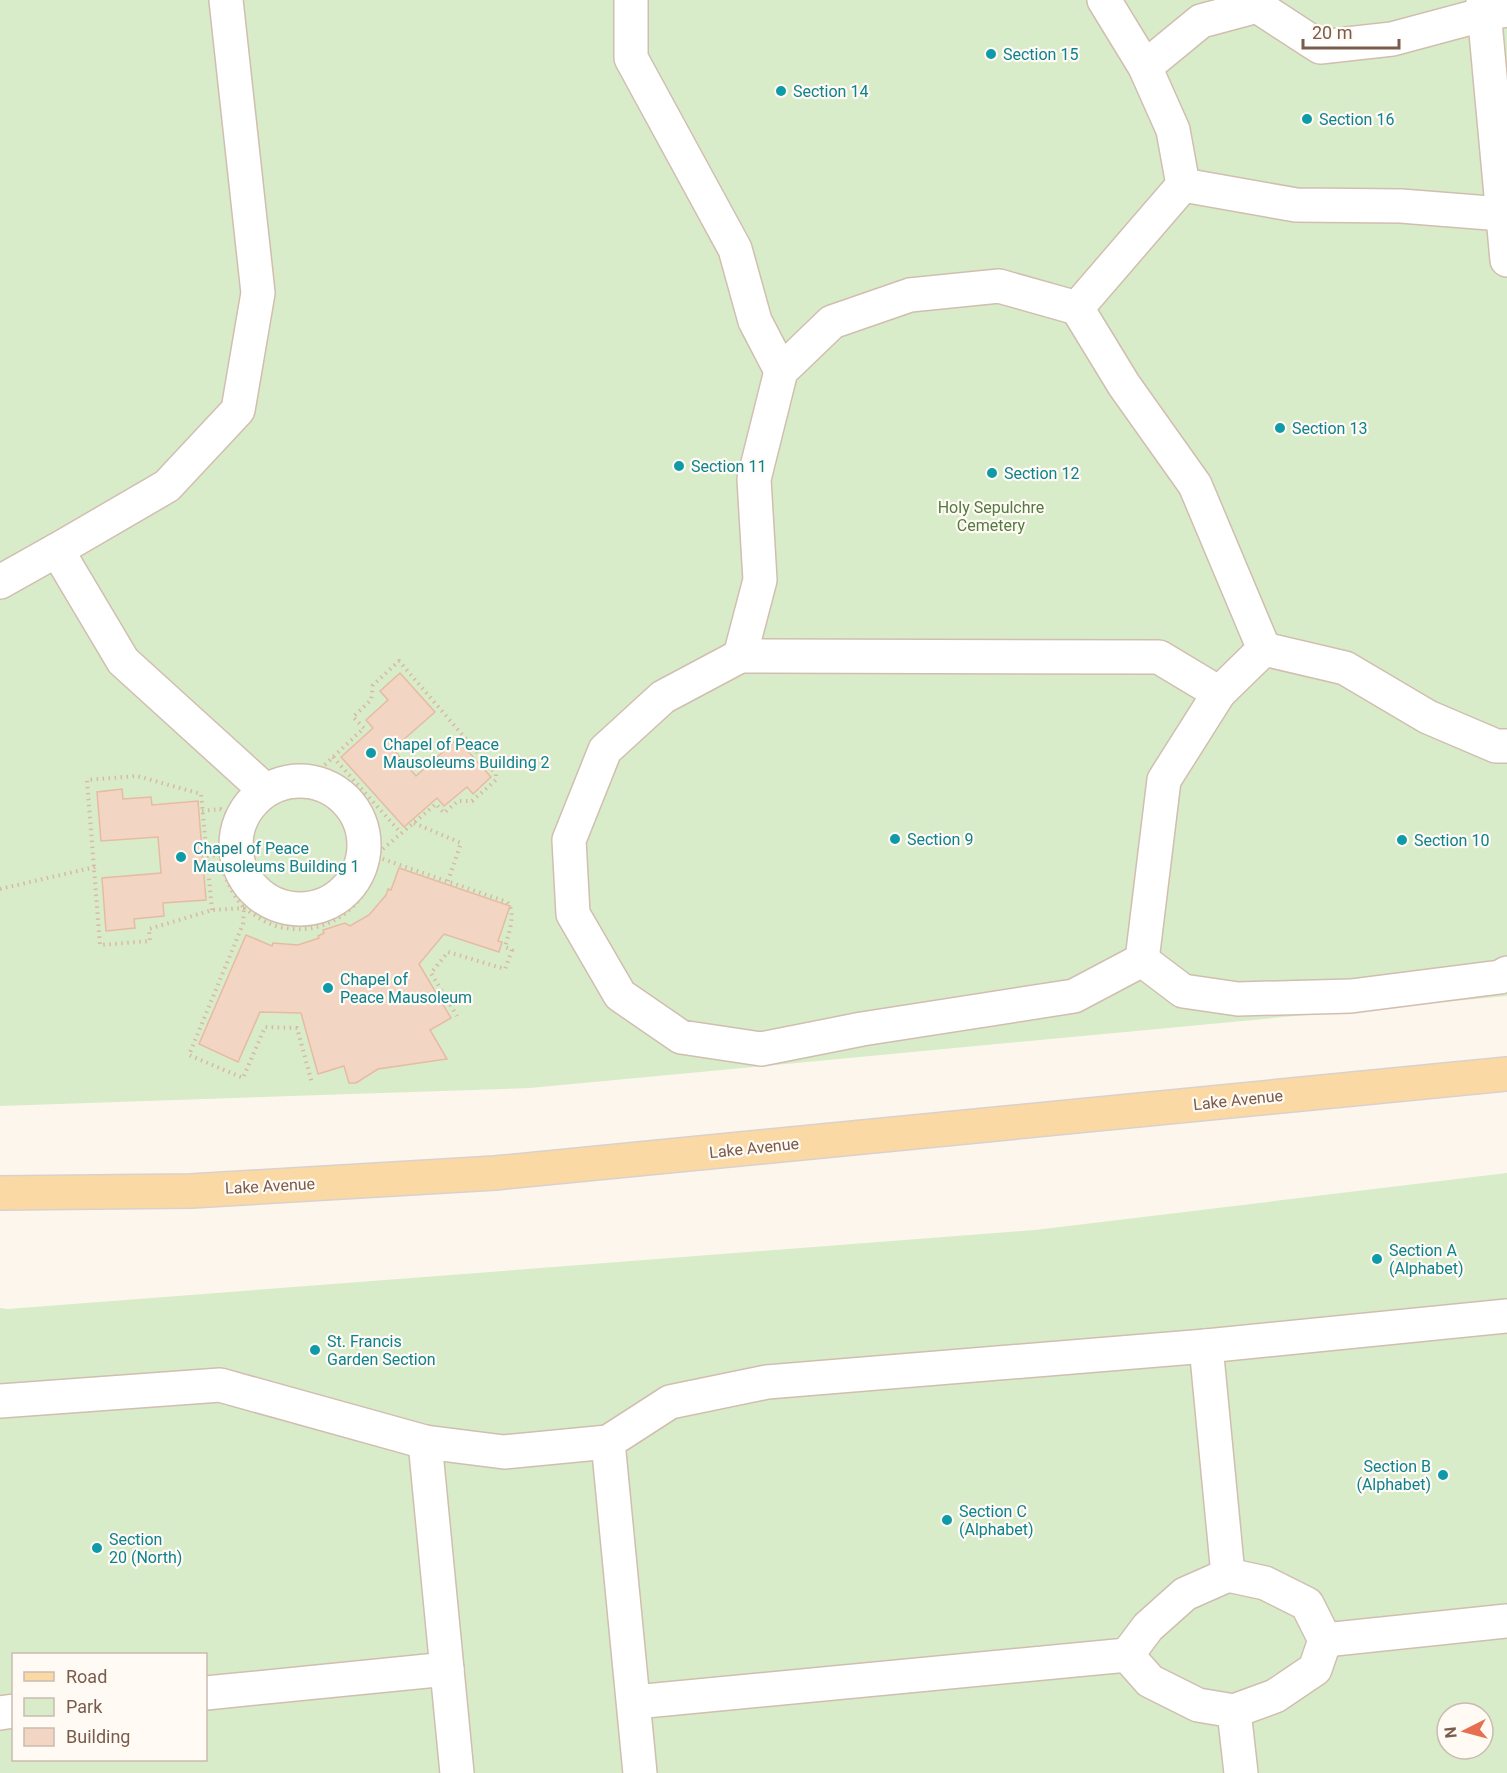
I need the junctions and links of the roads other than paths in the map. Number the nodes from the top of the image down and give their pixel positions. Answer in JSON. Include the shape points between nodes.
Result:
{"nodes":[{"id":1,"x":226,"y":0,"type":"edge"},
{"id":2,"x":631,"y":0,"type":"edge"},
{"id":3,"x":1104,"y":0,"type":"edge"},
{"id":4,"x":1257,"y":3,"type":"edge"},
{"id":5,"x":1492,"y":8,"type":"edge"},
{"id":6,"x":1145,"y":67,"type":"junction"},
{"id":7,"x":1183,"y":184,"type":"junction"},
{"id":8,"x":1502,"y":214,"type":"junction"},
{"id":9,"x":1507,"y":260,"type":"edge"},
{"id":10,"x":1077,"y":308,"type":"junction"},
{"id":11,"x":781,"y":372,"type":"junction"},
{"id":12,"x":57,"y":550,"type":"junction"},
{"id":13,"x":0,"y":582,"type":"edge"},
{"id":14,"x":1264,"y":649,"type":"junction"},
{"id":15,"x":740,"y":656,"type":"junction"},
{"id":16,"x":1219,"y":693,"type":"junction"},
{"id":17,"x":1507,"y":746,"type":"edge"},
{"id":18,"x":261,"y":787,"type":"junction"},
{"id":19,"x":1142,"y":960,"type":"junction"},
{"id":20,"x":1507,"y":973,"type":"edge"},
{"id":21,"x":1507,"y":1074,"type":"edge"},
{"id":22,"x":0,"y":1193,"type":"edge"},
{"id":23,"x":1507,"y":1317,"type":"edge"},
{"id":24,"x":1206,"y":1346,"type":"junction"},
{"id":25,"x":0,"y":1401,"type":"edge"},
{"id":26,"x":425,"y":1442,"type":"junction"},
{"id":27,"x":608,"y":1442,"type":"junction"},
{"id":28,"x":1228,"y":1575,"type":"junction"},
{"id":29,"x":1507,"y":1621,"type":"edge"},
{"id":30,"x":1325,"y":1640,"type":"junction"},
{"id":31,"x":1127,"y":1655,"type":"junction"},
{"id":32,"x":447,"y":1669,"type":"junction"},
{"id":33,"x":207,"y":1693,"type":"edge"},
{"id":34,"x":635,"y":1702,"type":"junction"},
{"id":35,"x":1234,"y":1712,"type":"junction"},
{"id":36,"x":457,"y":1773,"type":"edge"},
{"id":37,"x":640,"y":1773,"type":"edge"},
{"id":38,"x":1241,"y":1773,"type":"edge"}],
"edges":[{"from":1,"to":12,"type":"lane","via":[[258,293],[238,410],[167,486]]},
{"from":2,"to":11,"type":"lane","via":[[631,58],[735,249],[755,321]]},
{"from":3,"to":6,"type":"lane"},
{"from":4,"to":5,"type":"lane","via":[[1320,47],[1392,39]]},
{"from":4,"to":6,"type":"lane","via":[[1201,21]]},
{"from":5,"to":8,"type":"lane"},
{"from":6,"to":7,"type":"lane","via":[[1173,130]]},
{"from":7,"to":8,"type":"lane","via":[[1296,205],[1401,206]]},
{"from":7,"to":10,"type":"lane"},
{"from":8,"to":9,"type":"lane"},
{"from":10,"to":11,"type":"lane","via":[[999,286],[910,295],[832,322]]},
{"from":10,"to":14,"type":"lane","via":[[1124,385],[1195,485]]},
{"from":11,"to":15,"type":"lane","via":[[754,479],[760,580]]},
{"from":12,"to":13,"type":"lane"},
{"from":12,"to":18,"type":"lane","via":[[123,661]]},
{"from":14,"to":16,"type":"lane"},
{"from":14,"to":17,"type":"lane","via":[[1345,668],[1428,717],[1496,746]]},
{"from":15,"to":16,"type":"lane","via":[[1159,657]]},
{"from":15,"to":19,"type":"lane","via":[[663,697],[605,750],[569,840],[573,914],[620,995],[681,1037],[761,1049],[1074,996]]},
{"from":16,"to":19,"type":"lane","via":[[1164,780]]},
{"from":18,"to":18,"type":"lane","via":[[307,781],[328,787],[345,799],[358,817],[364,837],[363,859],[355,879],[340,896],[321,906],[300,910],[252,901],[241,870],[221,855],[236,836]]},
{"from":19,"to":20,"type":"lane","via":[[1183,991],[1238,999],[1351,996]]},
{"from":21,"to":22,"type":"main road","name":"Lake Avenue","via":[[495,1173],[191,1191]]},
{"from":23,"to":24,"type":"lane"},
{"from":24,"to":27,"type":"lane","via":[[767,1382],[670,1402]]},
{"from":24,"to":28,"type":"lane"},
{"from":25,"to":26,"type":"lane","via":[[220,1385]]},
{"from":26,"to":27,"type":"lane","via":[[504,1452]]},
{"from":26,"to":32,"type":"lane"},
{"from":27,"to":34,"type":"lane"},
{"from":28,"to":30,"type":"lane","via":[[1265,1583],[1307,1604]]},
{"from":28,"to":31,"type":"lane","via":[[1185,1594],[1148,1627]]},
{"from":29,"to":30,"type":"lane"},
{"from":30,"to":35,"type":"lane","via":[[1315,1669],[1275,1696]]},
{"from":31,"to":34,"type":"lane"},
{"from":31,"to":35,"type":"lane","via":[[1150,1681],[1198,1705]]},
{"from":32,"to":33,"type":"lane"},
{"from":32,"to":36,"type":"lane"},
{"from":34,"to":37,"type":"lane"},
{"from":35,"to":38,"type":"lane"}]}
